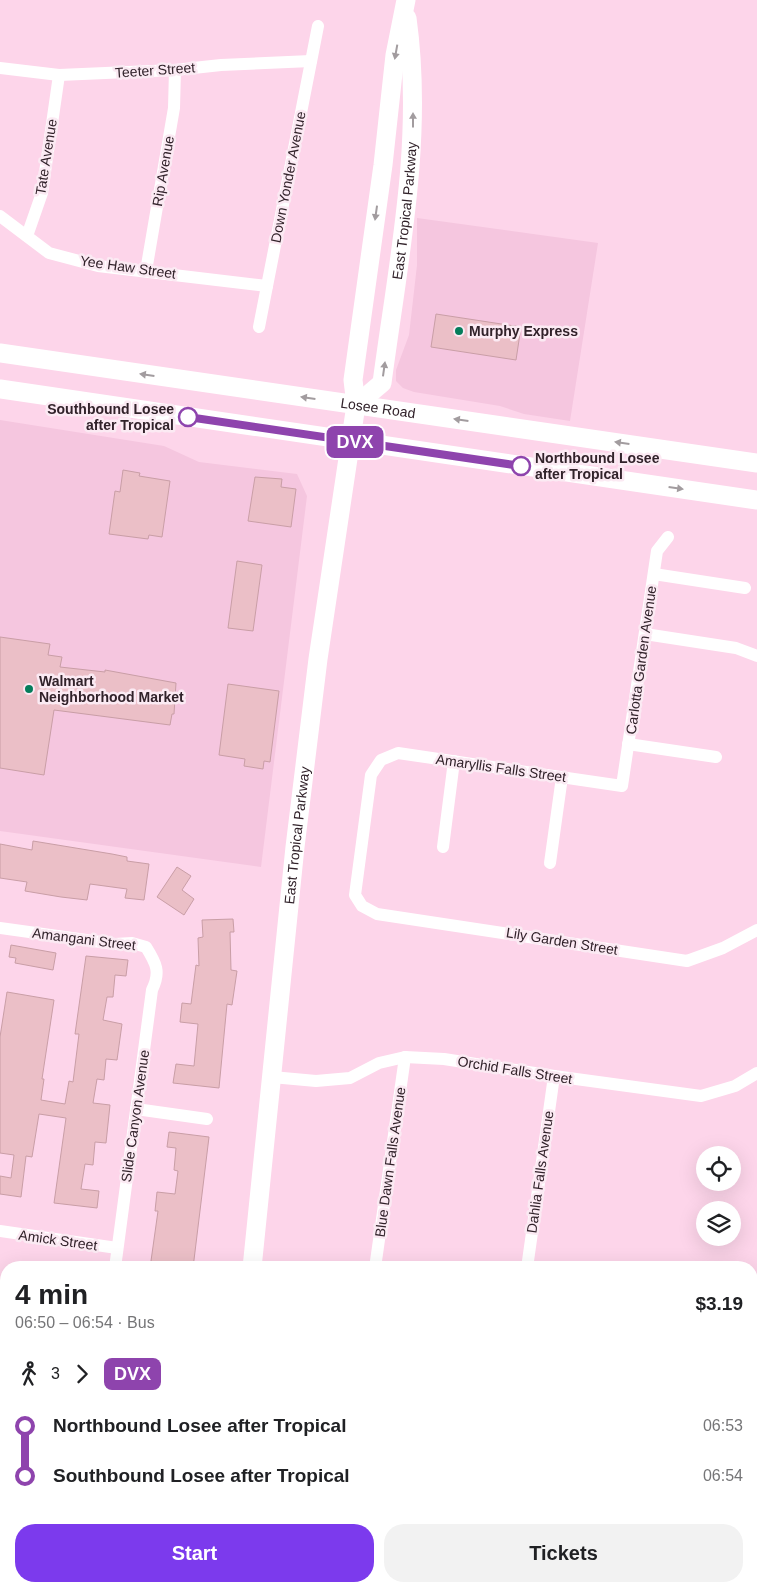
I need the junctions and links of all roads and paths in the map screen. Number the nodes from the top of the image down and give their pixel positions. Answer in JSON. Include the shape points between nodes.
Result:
{"nodes":[{"id":1,"x":406,"y":2,"type":"edge"},
{"id":2,"x":318,"y":26,"type":"dead end"},
{"id":3,"x":311,"y":61,"type":"junction"},
{"id":4,"x":0,"y":68,"type":"edge"},
{"id":5,"x":175,"y":70,"type":"junction"},
{"id":6,"x":59,"y":75,"type":"junction"},
{"id":7,"x":0,"y":216,"type":"edge"},
{"id":8,"x":27,"y":236,"type":"junction"},
{"id":9,"x":146,"y":271,"type":"junction"},
{"id":10,"x":267,"y":286,"type":"junction"},
{"id":11,"x":259,"y":327,"type":"dead end"},
{"id":12,"x":0,"y":353,"type":"edge"},
{"id":13,"x":0,"y":389,"type":"edge"},
{"id":14,"x":356,"y":405,"type":"junction"},
{"id":15,"x":351,"y":442,"type":"junction"},
{"id":16,"x":757,"y":463,"type":"edge"},
{"id":17,"x":757,"y":500,"type":"edge"},
{"id":18,"x":668,"y":537,"type":"dead end"},
{"id":19,"x":654,"y":574,"type":"junction"},
{"id":20,"x":745,"y":588,"type":"dead end"},
{"id":21,"x":645,"y":634,"type":"junction"},
{"id":22,"x":757,"y":656,"type":"edge"},
{"id":23,"x":628,"y":744,"type":"junction"},
{"id":24,"x":716,"y":757,"type":"dead end"},
{"id":25,"x":454,"y":761,"type":"junction"},
{"id":26,"x":562,"y":777,"type":"junction"},
{"id":27,"x":622,"y":786,"type":"joint"},
{"id":28,"x":443,"y":846,"type":"dead end"},
{"id":29,"x":550,"y":863,"type":"dead end"},
{"id":30,"x":362,"y":906,"type":"joint"},
{"id":31,"x":0,"y":928,"type":"edge"},
{"id":32,"x":757,"y":930,"type":"edge"},
{"id":33,"x":157,"y":965,"type":"joint"},
{"id":34,"x":405,"y":1057,"type":"junction"},
{"id":35,"x":757,"y":1073,"type":"edge"},
{"id":36,"x":554,"y":1076,"type":"junction"},
{"id":37,"x":272,"y":1077,"type":"junction"},
{"id":38,"x":136,"y":1109,"type":"junction"},
{"id":39,"x":207,"y":1119,"type":"dead end"},
{"id":40,"x":0,"y":1230,"type":"edge"},
{"id":41,"x":117,"y":1248,"type":"junction"},
{"id":42,"x":116,"y":1261,"type":"edge"},
{"id":43,"x":253,"y":1261,"type":"edge"},
{"id":44,"x":379,"y":1261,"type":"edge"},
{"id":45,"x":528,"y":1261,"type":"edge"}],
"edges":[{"from":1,"to":14,"type":"main road","name":"East Tropical Parkway","one_way":true,"via":[[395,55],[353,380]]},
{"from":14,"to":1,"type":"main road","name":"East Tropical Parkway","one_way":true,"via":[[382,383],[412,154],[413,58]]},
{"from":2,"to":3,"type":"street","name":"Down Yonder Avenue"},
{"from":3,"to":5,"type":"street","name":"Teeter Street"},
{"from":3,"to":10,"type":"street","name":"Down Yonder Avenue"},
{"from":4,"to":6,"type":"street","name":"Teeter Street"},
{"from":5,"to":6,"type":"street","name":"Teeter Street"},
{"from":5,"to":9,"type":"street","name":"Rip Avenue","via":[[174,108]]},
{"from":6,"to":8,"type":"street","name":"Tate Avenue","via":[[42,193]]},
{"from":7,"to":8,"type":"street","name":"Yee Haw Street"},
{"from":8,"to":9,"type":"street","name":"Yee Haw Street","via":[[49,253],[98,266]]},
{"from":9,"to":10,"type":"street","name":"Yee Haw Street"},
{"from":10,"to":11,"type":"street","name":"Down Yonder Avenue"},
{"from":14,"to":12,"type":"main road","name":"Losee Road","one_way":true},
{"from":13,"to":15,"type":"main road"},
{"from":14,"to":15,"type":"main road","name":"East Tropical Parkway"},
{"from":16,"to":14,"type":"main road","name":"Losee Road","one_way":true},
{"from":15,"to":17,"type":"main road","one_way":true},
{"from":15,"to":37,"type":"main road","name":"East Tropical Parkway","via":[[318,659]]},
{"from":18,"to":19,"type":"street","name":"Carlotta Garden Avenue","via":[[657,551]]},
{"from":19,"to":20,"type":"street"},
{"from":19,"to":21,"type":"street","name":"Carlotta Garden Avenue"},
{"from":21,"to":22,"type":"street","via":[[736,648]]},
{"from":21,"to":23,"type":"street","name":"Carlotta Garden Avenue"},
{"from":23,"to":24,"type":"street"},
{"from":23,"to":27,"type":"street","name":"Carlotta Garden Avenue"},
{"from":25,"to":26,"type":"street","name":"Amaryllis Falls Street"},
{"from":25,"to":28,"type":"street"},
{"from":25,"to":30,"type":"street","name":"Amaryllis Falls Street","via":[[398,753],[381,760],[371,775],[355,895]]},
{"from":26,"to":27,"type":"street","name":"Amaryllis Falls Street"},
{"from":26,"to":29,"type":"street"},
{"from":30,"to":32,"type":"street","name":"Lily Garden Street","via":[[378,914],[688,960],[723,948]]},
{"from":31,"to":33,"type":"street","name":"Amangani Street","via":[[115,944],[132,943],[146,947]]},
{"from":33,"to":38,"type":"street","name":"Slide Canyon Avenue"},
{"from":34,"to":36,"type":"street","name":"Orchid Falls Street","via":[[444,1059]]},
{"from":34,"to":37,"type":"street","name":"Orchid Falls Street","via":[[379,1063],[350,1078],[316,1081]]},
{"from":34,"to":44,"type":"street","name":"Blue Dawn Falls Avenue"},
{"from":35,"to":36,"type":"street","name":"Orchid Falls Street","via":[[735,1086],[701,1096]]},
{"from":36,"to":45,"type":"street","name":"Dahlia Falls Avenue"},
{"from":37,"to":43,"type":"main road","name":"East Tropical Parkway"},
{"from":38,"to":39,"type":"street"},
{"from":38,"to":41,"type":"street","name":"Slide Canyon Avenue"},
{"from":40,"to":41,"type":"street","name":"Amick Street"},
{"from":41,"to":42,"type":"street","name":"Slide Canyon Avenue"}]}
